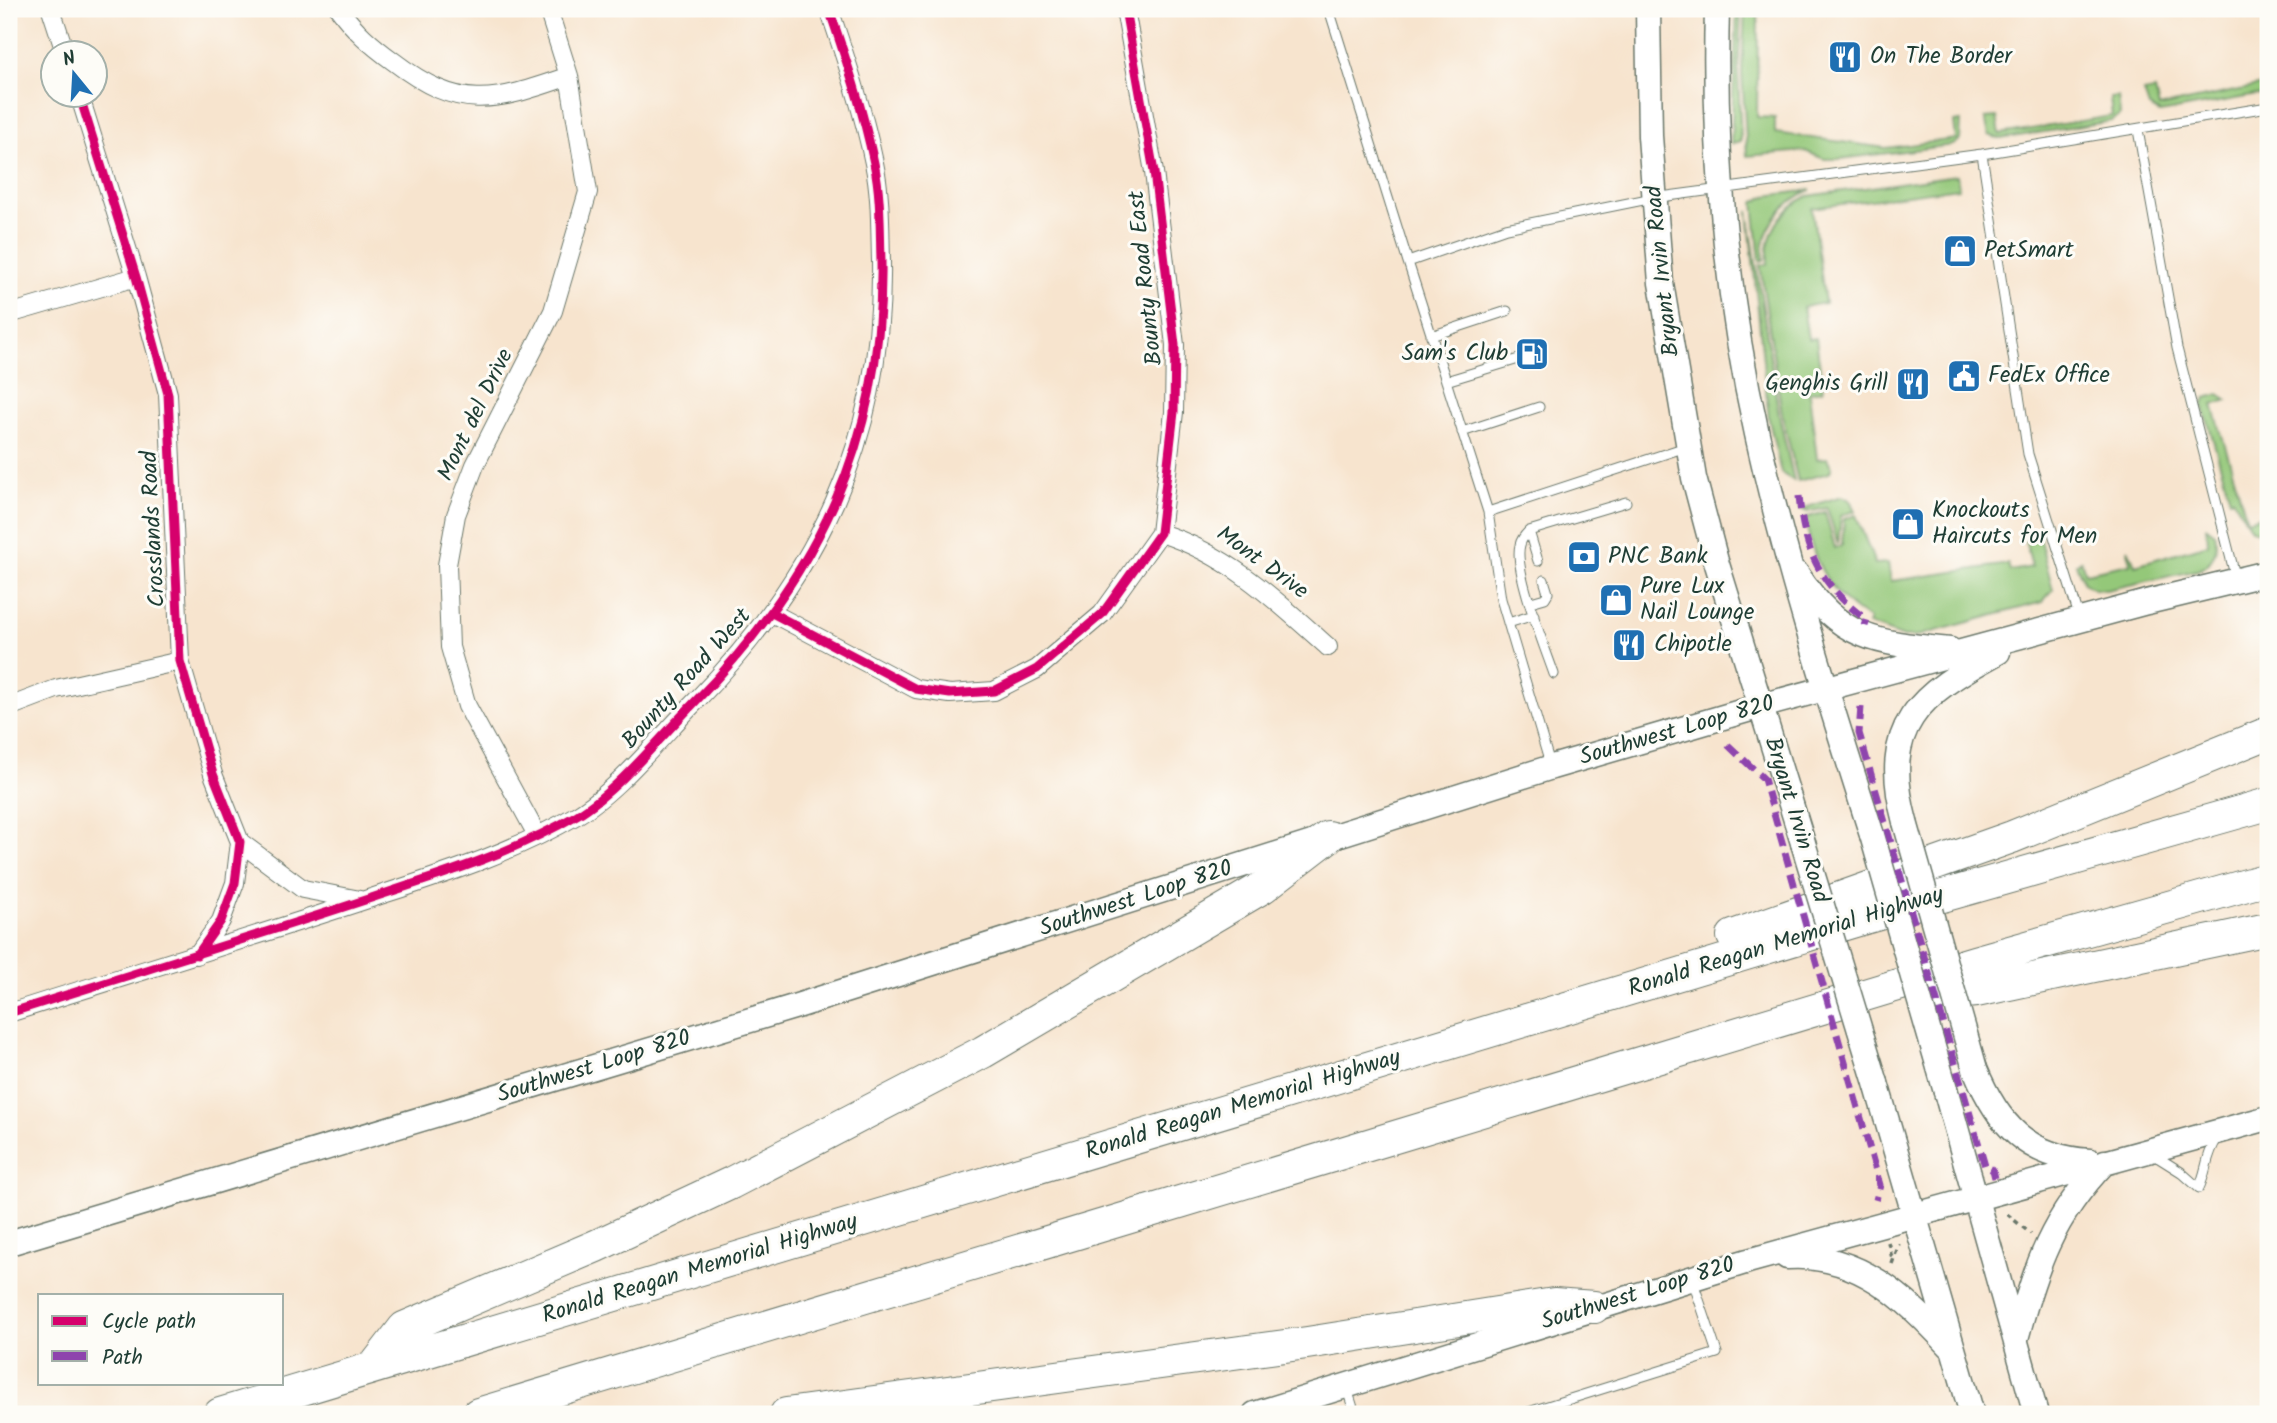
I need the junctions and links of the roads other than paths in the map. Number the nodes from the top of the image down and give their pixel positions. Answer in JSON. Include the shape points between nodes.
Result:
{"nodes":[{"id":1,"x":51,"y":9,"type":"edge"},
{"id":2,"x":339,"y":9,"type":"edge"},
{"id":3,"x":548,"y":9,"type":"edge"},
{"id":4,"x":829,"y":9,"type":"edge"},
{"id":5,"x":1125,"y":9,"type":"edge"},
{"id":6,"x":1329,"y":9,"type":"edge"},
{"id":7,"x":1648,"y":9,"type":"edge"},
{"id":8,"x":1717,"y":9,"type":"edge"},
{"id":9,"x":60,"y":38,"type":"edge"},
{"id":10,"x":569,"y":76,"type":"junction"},
{"id":11,"x":2268,"y":107,"type":"edge"},
{"id":12,"x":83,"y":108,"type":"edge"},
{"id":13,"x":2138,"y":130,"type":"junction"},
{"id":14,"x":1982,"y":154,"type":"junction"},
{"id":15,"x":1721,"y":188,"type":"junction"},
{"id":16,"x":1653,"y":198,"type":"junction"},
{"id":17,"x":1408,"y":261,"type":"junction"},
{"id":18,"x":136,"y":277,"type":"junction"},
{"id":19,"x":1507,"y":311,"type":"dead end"},
{"id":20,"x":9,"y":314,"type":"edge"},
{"id":21,"x":1431,"y":336,"type":"junction"},
{"id":22,"x":1522,"y":358,"type":"dead end"},
{"id":23,"x":1446,"y":382,"type":"junction"},
{"id":24,"x":1539,"y":407,"type":"dead end"},
{"id":25,"x":1462,"y":432,"type":"junction"},
{"id":26,"x":1689,"y":447,"type":"junction"},
{"id":27,"x":1626,"y":502,"type":"dead end"},
{"id":28,"x":1488,"y":512,"type":"junction"},
{"id":29,"x":1529,"y":531,"type":"junction"},
{"id":30,"x":1160,"y":533,"type":"junction"},
{"id":31,"x":1787,"y":559,"type":"junction"},
{"id":32,"x":1538,"y":561,"type":"dead end"},
{"id":33,"x":2268,"y":573,"type":"edge"},
{"id":34,"x":1544,"y":580,"type":"dead end"},
{"id":35,"x":2236,"y":580,"type":"junction"},
{"id":36,"x":1531,"y":602,"type":"junction"},
{"id":37,"x":772,"y":613,"type":"junction"},
{"id":38,"x":1534,"y":615,"type":"junction"},
{"id":39,"x":2080,"y":620,"type":"junction"},
{"id":40,"x":1508,"y":623,"type":"junction"},
{"id":41,"x":2035,"y":632,"type":"junction"},
{"id":42,"x":1328,"y":647,"type":"dead end"},
{"id":43,"x":1965,"y":651,"type":"junction"},
{"id":44,"x":180,"y":661,"type":"junction"},
{"id":45,"x":1554,"y":674,"type":"dead end"},
{"id":46,"x":1826,"y":690,"type":"junction"},
{"id":47,"x":1761,"y":706,"type":"junction"},
{"id":48,"x":9,"y":707,"type":"edge"},
{"id":49,"x":2268,"y":733,"type":"edge"},
{"id":50,"x":1552,"y":767,"type":"junction"},
{"id":51,"x":2268,"y":804,"type":"edge"},
{"id":52,"x":537,"y":835,"type":"junction"},
{"id":53,"x":1328,"y":837,"type":"junction"},
{"id":54,"x":240,"y":842,"type":"junction"},
{"id":55,"x":2268,"y":878,"type":"edge"},
{"id":56,"x":364,"y":900,"type":"junction"},
{"id":57,"x":2268,"y":929,"type":"edge"},
{"id":58,"x":197,"y":955,"type":"junction"},
{"id":59,"x":1842,"y":1003,"type":"junction"},
{"id":60,"x":9,"y":1013,"type":"edge"},
{"id":61,"x":1210,"y":1116,"type":"junction"},
{"id":62,"x":2268,"y":1118,"type":"edge"},
{"id":63,"x":2222,"y":1132,"type":"junction"},
{"id":64,"x":2146,"y":1151,"type":"junction"},
{"id":65,"x":2105,"y":1162,"type":"junction"},
{"id":66,"x":1974,"y":1196,"type":"junction"},
{"id":67,"x":1915,"y":1213,"type":"junction"},
{"id":68,"x":9,"y":1243,"type":"edge"},
{"id":69,"x":1748,"y":1261,"type":"junction"},
{"id":70,"x":1691,"y":1277,"type":"junction"},
{"id":71,"x":1594,"y":1307,"type":"junction"},
{"id":72,"x":2016,"y":1339,"type":"junction"},
{"id":73,"x":1954,"y":1350,"type":"junction"},
{"id":74,"x":374,"y":1367,"type":"junction"},
{"id":75,"x":1346,"y":1385,"type":"junction"},
{"id":76,"x":220,"y":1414,"type":"edge"},
{"id":77,"x":478,"y":1414,"type":"edge"},
{"id":78,"x":786,"y":1414,"type":"edge"},
{"id":79,"x":1255,"y":1414,"type":"edge"},
{"id":80,"x":1355,"y":1414,"type":"edge"},
{"id":81,"x":1522,"y":1414,"type":"edge"},
{"id":82,"x":1972,"y":1414,"type":"edge"},
{"id":83,"x":2036,"y":1414,"type":"edge"}],
"edges":[{"from":1,"to":9,"type":"street"},
{"from":2,"to":10,"type":"street","via":[[357,34],[425,85],[458,97],[493,98]]},
{"from":3,"to":10,"type":"street","name":"Mont del Drive"},
{"from":4,"to":37,"type":"street","name":"Bounty Road West","via":[[875,165],[881,288],[876,369],[851,469],[810,552]]},
{"from":5,"to":30,"type":"street","name":"Bounty Road East","via":[[1154,172],[1175,345],[1174,412]]},
{"from":6,"to":17,"type":"lane"},
{"from":7,"to":16,"type":"main road","name":"Bryant Irvin Road"},
{"from":8,"to":15,"type":"main road"},
{"from":10,"to":52,"type":"street","name":"Mont del Drive","via":[[588,192],[553,311],[475,465],[456,515],[447,565],[450,646],[467,706]]},
{"from":11,"to":13,"type":"lane"},
{"from":12,"to":18,"type":"street","name":"Crosslands Road"},
{"from":13,"to":14,"type":"lane"},
{"from":13,"to":35,"type":"lane","via":[[2177,348]]},
{"from":14,"to":15,"type":"lane"},
{"from":14,"to":39,"type":"lane","via":[[2028,454]]},
{"from":15,"to":16,"type":"lane"},
{"from":15,"to":31,"type":"main road","via":[[1745,371]]},
{"from":16,"to":17,"type":"lane","via":[[1506,228]]},
{"from":16,"to":26,"type":"main road","name":"Bryant Irvin Road","via":[[1661,283]]},
{"from":17,"to":21,"type":"lane"},
{"from":18,"to":20,"type":"street"},
{"from":18,"to":44,"type":"street","name":"Crosslands Road","via":[[168,394]]},
{"from":19,"to":21,"type":"lane"},
{"from":21,"to":23,"type":"lane"},
{"from":22,"to":23,"type":"lane"},
{"from":23,"to":25,"type":"lane"},
{"from":24,"to":25,"type":"lane"},
{"from":25,"to":28,"type":"lane"},
{"from":26,"to":28,"type":"lane"},
{"from":26,"to":47,"type":"main road","name":"Bryant Irvin Road","via":[[1716,561]]},
{"from":27,"to":29,"type":"lane"},
{"from":28,"to":40,"type":"lane"},
{"from":29,"to":32,"type":"lane"},
{"from":29,"to":36,"type":"lane","via":[[1518,547]]},
{"from":30,"to":37,"type":"street","name":"Bounty Road East","via":[[1102,614],[1037,669],[994,691],[950,694],[916,689]]},
{"from":30,"to":42,"type":"street","name":"Mont Drive","via":[[1225,560]]},
{"from":31,"to":43,"type":"main road","via":[[1822,607],[1859,635],[1889,644]]},
{"from":31,"to":46,"type":"main road"},
{"from":33,"to":35,"type":"main road","name":"Southwest Loop 820"},
{"from":34,"to":36,"type":"lane","via":[[1548,593]]},
{"from":35,"to":39,"type":"main road","name":"Southwest Loop 820"},
{"from":36,"to":38,"type":"lane"},
{"from":37,"to":52,"type":"street","name":"Bounty Road West","via":[[732,665],[627,772],[580,813]]},
{"from":38,"to":40,"type":"lane"},
{"from":38,"to":45,"type":"lane"},
{"from":39,"to":41,"type":"main road","name":"Southwest Loop 820"},
{"from":40,"to":50,"type":"lane"},
{"from":41,"to":43,"type":"main road","name":"Southwest Loop 820"},
{"from":41,"to":65,"type":"main road","bridge":true,"via":[[1931,692],[1906,729],[1896,774],[1905,822],[1975,1069],[2000,1120],[2044,1151],[2070,1160]]},
{"from":43,"to":46,"type":"main road","name":"Southwest Loop 820"},
{"from":44,"to":48,"type":"street","via":[[56,689]]},
{"from":44,"to":54,"type":"street","name":"Crosslands Road","via":[[213,774]]},
{"from":46,"to":47,"type":"main road","name":"Southwest Loop 820"},
{"from":46,"to":66,"type":"main road","bridge":true},
{"from":47,"to":50,"type":"main road","name":"Southwest Loop 820"},
{"from":47,"to":67,"type":"main road","name":"Bryant Irvin Road","bridge":true},
{"from":49,"to":61,"type":"highway","via":[[2012,837],[1753,930],[1236,1087]]},
{"from":50,"to":53,"type":"main road","name":"Southwest Loop 820"},
{"from":51,"to":61,"type":"highway","name":"Ronald Reagan Memorial Highway","via":[[1865,918]]},
{"from":52,"to":56,"type":"street","name":"Bounty Road West","via":[[458,871]]},
{"from":53,"to":68,"type":"main road","name":"Southwest Loop 820","via":[[797,1006]]},
{"from":53,"to":74,"type":"highway","via":[[1263,887],[983,1052],[730,1183],[404,1328]]},
{"from":54,"to":56,"type":"street","via":[[303,889]]},
{"from":54,"to":58,"type":"street","name":"Crosslands Road","via":[[235,883],[221,921]]},
{"from":55,"to":59,"type":"highway"},
{"from":56,"to":58,"type":"street","name":"Bounty Road West"},
{"from":57,"to":59,"type":"highway","via":[[1976,991]]},
{"from":58,"to":60,"type":"street","name":"Bounty Road West"},
{"from":59,"to":77,"type":"highway"},
{"from":61,"to":74,"type":"highway","name":"Ronald Reagan Memorial Highway"},
{"from":62,"to":63,"type":"main road","name":"Southwest Loop 820"},
{"from":63,"to":64,"type":"main road","name":"Southwest Loop 820"},
{"from":63,"to":64,"type":"lane","via":[[2208,1151],[2199,1188]]},
{"from":64,"to":65,"type":"main road","name":"Southwest Loop 820"},
{"from":65,"to":66,"type":"main road","name":"Southwest Loop 820"},
{"from":65,"to":72,"type":"main road","via":[[2080,1189],[2050,1235]]},
{"from":66,"to":67,"type":"main road","name":"Southwest Loop 820"},
{"from":66,"to":72,"type":"main road"},
{"from":67,"to":69,"type":"main road","name":"Southwest Loop 820"},
{"from":67,"to":73,"type":"main road","name":"Bryant Irvin Road"},
{"from":69,"to":70,"type":"main road","name":"Southwest Loop 820"},
{"from":69,"to":73,"type":"main road","via":[[1810,1255],[1849,1266],[1891,1288]]},
{"from":70,"to":71,"type":"main road","name":"Southwest Loop 820"},
{"from":70,"to":81,"type":"lane","via":[[1717,1353]]},
{"from":71,"to":75,"type":"main road","name":"Southwest Loop 820"},
{"from":71,"to":78,"type":"highway","via":[[1554,1304],[1307,1343]]},
{"from":72,"to":83,"type":"main road"},
{"from":73,"to":82,"type":"main road","name":"Bryant Irvin Road"},
{"from":74,"to":76,"type":"highway","name":"Ronald Reagan Memorial Highway"},
{"from":75,"to":79,"type":"main road","name":"Southwest Loop 820"},
{"from":75,"to":80,"type":"lane"}]}
